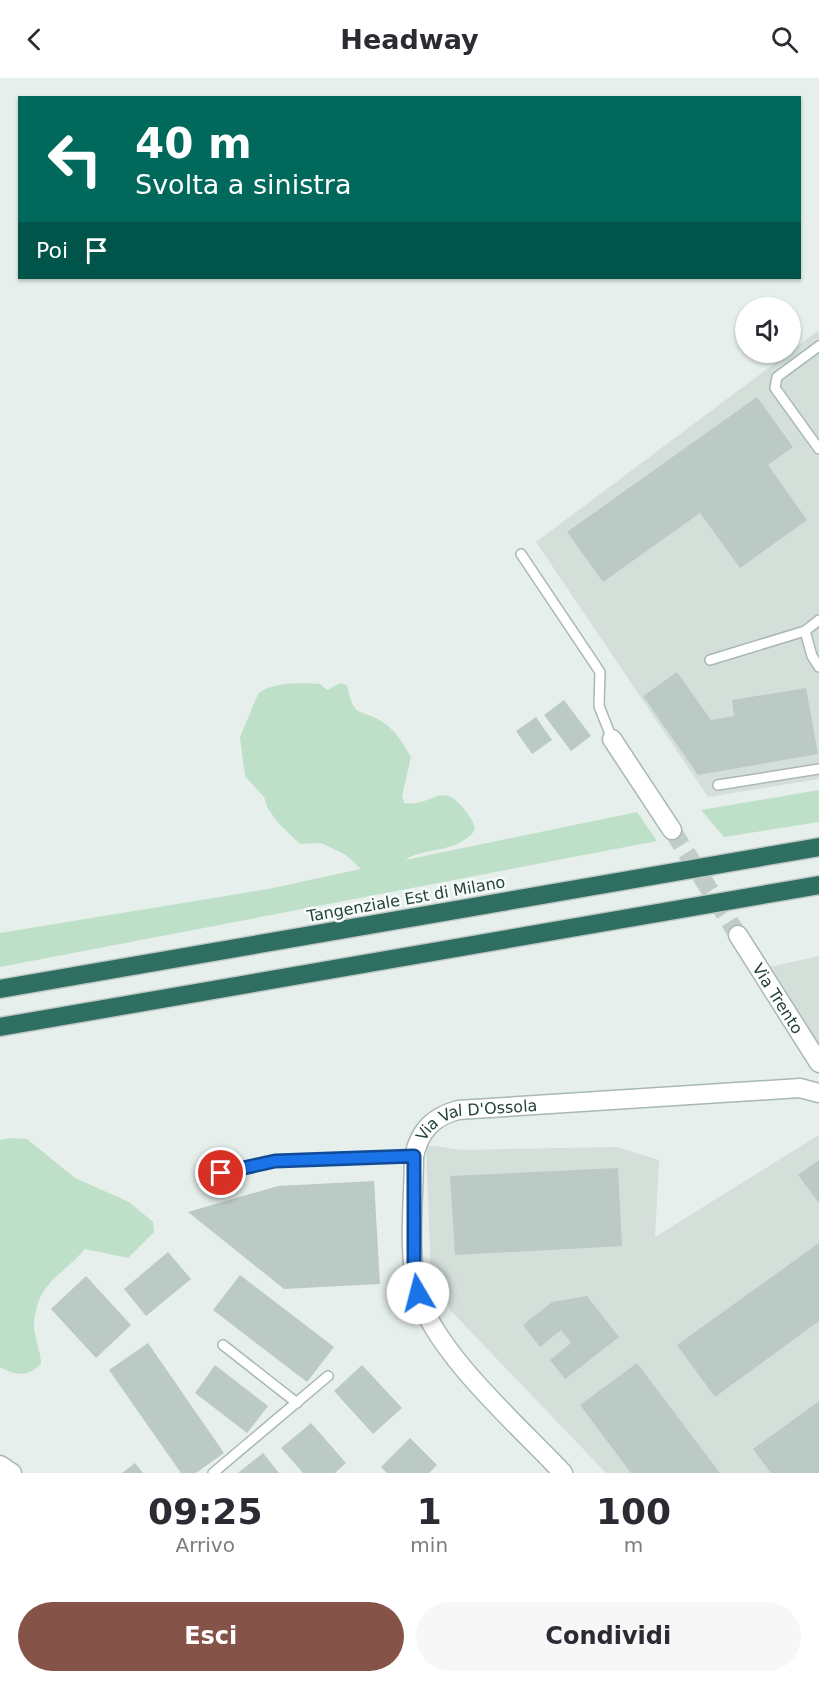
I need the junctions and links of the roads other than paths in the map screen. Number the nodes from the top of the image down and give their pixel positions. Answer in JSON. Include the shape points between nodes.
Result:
{"nodes":[{"id":1,"x":819,"y":346,"type":"edge"},
{"id":2,"x":819,"y":449,"type":"edge"},
{"id":3,"x":521,"y":554,"type":"dead end"},
{"id":4,"x":819,"y":620,"type":"edge"},
{"id":5,"x":805,"y":631,"type":"junction"},
{"id":6,"x":710,"y":660,"type":"dead end"},
{"id":7,"x":819,"y":667,"type":"edge"},
{"id":8,"x":612,"y":739,"type":"joint"},
{"id":9,"x":819,"y":769,"type":"edge"},
{"id":10,"x":718,"y":785,"type":"dead end"},
{"id":11,"x":672,"y":830,"type":"tunnel mouth"},
{"id":12,"x":819,"y":847,"type":"edge"},
{"id":13,"x":819,"y":885,"type":"edge"},
{"id":14,"x":738,"y":935,"type":"tunnel mouth"},
{"id":15,"x":0,"y":989,"type":"edge"},
{"id":16,"x":0,"y":1027,"type":"edge"},
{"id":17,"x":819,"y":1064,"type":"edge"},
{"id":18,"x":819,"y":1093,"type":"edge"},
{"id":19,"x":414,"y":1156,"type":"junction"},
{"id":20,"x":203,"y":1178,"type":"dead end"},
{"id":21,"x":223,"y":1345,"type":"dead end"},
{"id":22,"x":328,"y":1376,"type":"dead end"},
{"id":23,"x":297,"y":1403,"type":"junction"},
{"id":24,"x":0,"y":1465,"type":"edge"},
{"id":25,"x":12,"y":1473,"type":"edge"},
{"id":26,"x":213,"y":1473,"type":"edge"},
{"id":27,"x":563,"y":1473,"type":"edge"}],
"edges":[{"from":1,"to":2,"type":"lane","via":[[777,377],[775,388]]},
{"from":3,"to":8,"type":"lane","via":[[600,672],[599,706]]},
{"from":4,"to":5,"type":"lane"},
{"from":5,"to":6,"type":"lane"},
{"from":5,"to":7,"type":"lane"},
{"from":8,"to":11,"type":"street"},
{"from":9,"to":10,"type":"lane"},
{"from":12,"to":15,"type":"highway","name":"Tangenziale Est di Milano"},
{"from":13,"to":16,"type":"highway"},
{"from":14,"to":17,"type":"street","name":"Via Trento"},
{"from":18,"to":19,"type":"street","name":"Via Val D'Ossola","via":[[800,1088],[458,1110],[436,1118],[425,1129]]},
{"from":19,"to":20,"type":"lane","via":[[275,1161]]},
{"from":19,"to":27,"type":"street","name":"Via Val D'Ossola","via":[[414,1268],[429,1322],[449,1352]]},
{"from":21,"to":23,"type":"lane"},
{"from":22,"to":23,"type":"lane"},
{"from":23,"to":26,"type":"lane"},
{"from":24,"to":25,"type":"street"}]}
